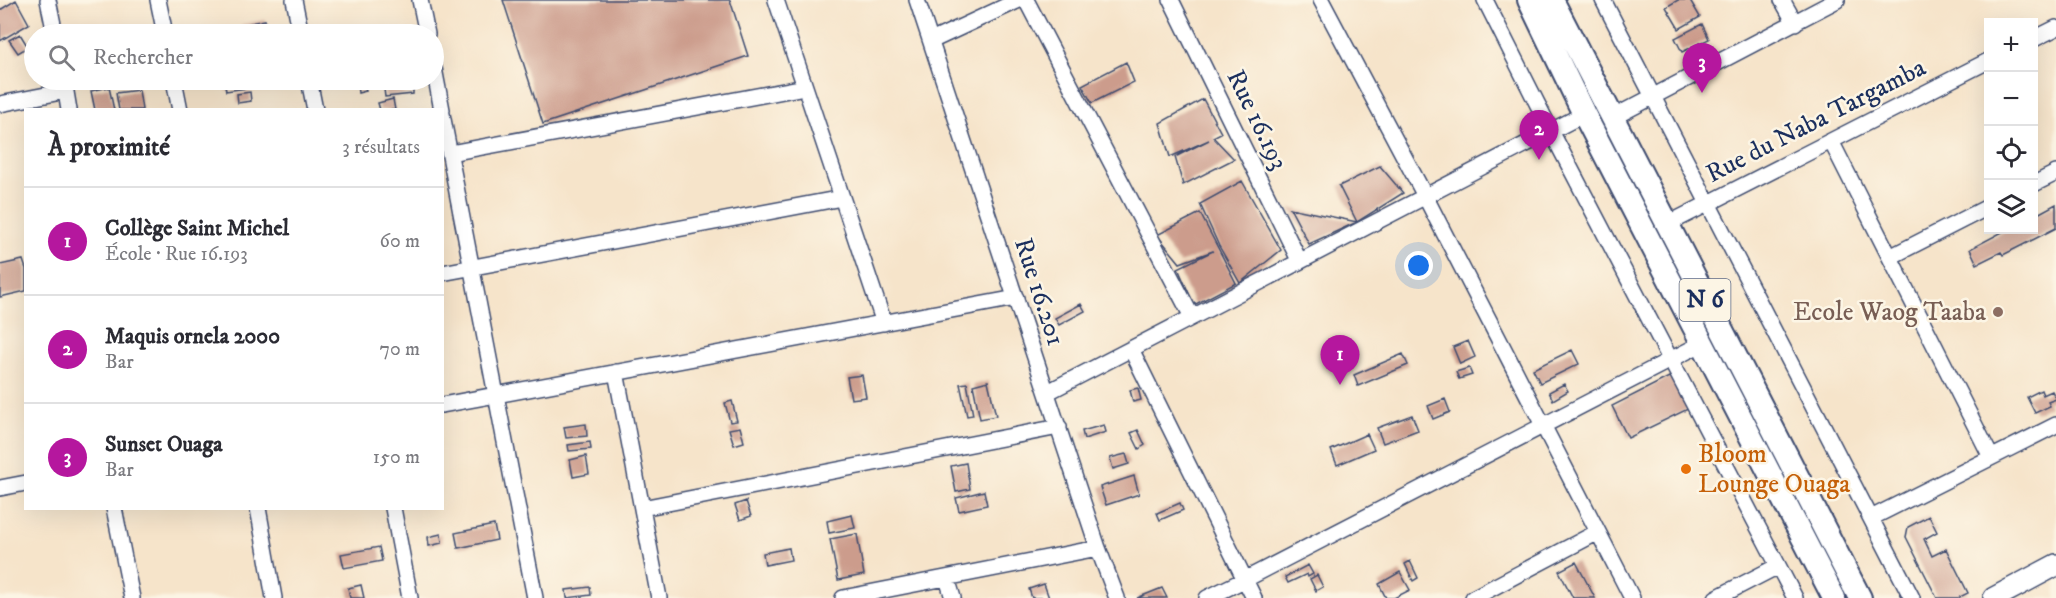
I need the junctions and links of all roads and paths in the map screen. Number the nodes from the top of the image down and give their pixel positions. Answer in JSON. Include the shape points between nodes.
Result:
{"nodes":[{"id":1,"x":48,"y":0,"type":"edge"},
{"id":2,"x":158,"y":0,"type":"edge"},
{"id":3,"x":294,"y":0,"type":"edge"},
{"id":4,"x":420,"y":0,"type":"edge"},
{"id":5,"x":776,"y":0,"type":"edge"},
{"id":6,"x":917,"y":0,"type":"edge"},
{"id":7,"x":1019,"y":0,"type":"edge"},
{"id":8,"x":1026,"y":0,"type":"edge"},
{"id":9,"x":1171,"y":0,"type":"edge"},
{"id":10,"x":1321,"y":0,"type":"edge"},
{"id":11,"x":1485,"y":0,"type":"edge"},
{"id":12,"x":1529,"y":0,"type":"edge"},
{"id":13,"x":1552,"y":0,"type":"edge"},
{"id":14,"x":1603,"y":0,"type":"edge"},
{"id":15,"x":1782,"y":0,"type":"edge"},
{"id":16,"x":1837,"y":0,"type":"edge"},
{"id":17,"x":1795,"y":23,"type":"junction"},
{"id":18,"x":53,"y":24,"type":"edge"},
{"id":19,"x":163,"y":24,"type":"edge"},
{"id":20,"x":299,"y":24,"type":"edge"},
{"id":21,"x":425,"y":24,"type":"edge"},
{"id":22,"x":2056,"y":28,"type":"edge"},
{"id":23,"x":2038,"y":37,"type":"edge"},
{"id":24,"x":930,"y":41,"type":"junction"},
{"id":25,"x":1984,"y":64,"type":"edge"},
{"id":26,"x":805,"y":87,"type":"junction"},
{"id":27,"x":48,"y":90,"type":"edge"},
{"id":28,"x":66,"y":90,"type":"edge"},
{"id":29,"x":176,"y":90,"type":"edge"},
{"id":30,"x":311,"y":90,"type":"edge"},
{"id":31,"x":438,"y":90,"type":"edge"},
{"id":32,"x":1653,"y":97,"type":"junction"},
{"id":33,"x":0,"y":104,"type":"edge"},
{"id":34,"x":69,"y":108,"type":"edge"},
{"id":35,"x":180,"y":108,"type":"edge"},
{"id":36,"x":315,"y":108,"type":"edge"},
{"id":37,"x":442,"y":108,"type":"edge"},
{"id":38,"x":1584,"y":114,"type":"junction"},
{"id":39,"x":1612,"y":118,"type":"junction"},
{"id":40,"x":444,"y":124,"type":"edge"},
{"id":41,"x":1551,"y":131,"type":"junction"},
{"id":42,"x":1831,"y":141,"type":"junction"},
{"id":43,"x":450,"y":153,"type":"junction"},
{"id":44,"x":2056,"y":173,"type":"edge"},
{"id":45,"x":2038,"y":182,"type":"edge"},
{"id":46,"x":1425,"y":196,"type":"junction"},
{"id":47,"x":842,"y":198,"type":"junction"},
{"id":48,"x":1708,"y":203,"type":"junction"},
{"id":49,"x":1984,"y":210,"type":"edge"},
{"id":50,"x":1666,"y":225,"type":"junction"},
{"id":51,"x":1890,"y":257,"type":"junction"},
{"id":52,"x":1299,"y":260,"type":"junction"},
{"id":53,"x":472,"y":268,"type":"junction"},
{"id":54,"x":444,"y":273,"type":"edge"},
{"id":55,"x":1016,"y":298,"type":"junction"},
{"id":56,"x":1192,"y":317,"type":"junction"},
{"id":57,"x":884,"y":323,"type":"junction"},
{"id":58,"x":1703,"y":343,"type":"junction"},
{"id":59,"x":1131,"y":349,"type":"junction"},
{"id":60,"x":1670,"y":360,"type":"junction"},
{"id":61,"x":616,"y":372,"type":"junction"},
{"id":62,"x":1048,"y":392,"type":"junction"},
{"id":63,"x":497,"y":395,"type":"junction"},
{"id":64,"x":444,"y":405,"type":"edge"},
{"id":65,"x":1543,"y":425,"type":"junction"},
{"id":66,"x":2056,"y":425,"type":"edge"},
{"id":67,"x":1059,"y":427,"type":"junction"},
{"id":68,"x":1991,"y":458,"type":"junction"},
{"id":69,"x":24,"y":483,"type":"edge"},
{"id":70,"x":0,"y":486,"type":"edge"},
{"id":71,"x":642,"y":508,"type":"junction"},
{"id":72,"x":114,"y":510,"type":"edge"},
{"id":73,"x":258,"y":510,"type":"edge"},
{"id":74,"x":393,"y":510,"type":"edge"},
{"id":75,"x":1871,"y":518,"type":"junction"},
{"id":76,"x":1598,"y":532,"type":"junction"},
{"id":77,"x":1098,"y":548,"type":"junction"},
{"id":78,"x":2056,"y":565,"type":"edge"},
{"id":79,"x":1778,"y":566,"type":"junction"},
{"id":80,"x":947,"y":578,"type":"junction"},
{"id":81,"x":1246,"y":579,"type":"junction"},
{"id":82,"x":132,"y":598,"type":"edge"},
{"id":83,"x":274,"y":598,"type":"edge"},
{"id":84,"x":410,"y":598,"type":"edge"},
{"id":85,"x":535,"y":598,"type":"edge"},
{"id":86,"x":659,"y":598,"type":"edge"},
{"id":87,"x":843,"y":598,"type":"edge"},
{"id":88,"x":953,"y":598,"type":"edge"},
{"id":89,"x":1118,"y":598,"type":"edge"},
{"id":90,"x":1207,"y":598,"type":"edge"},
{"id":91,"x":1254,"y":598,"type":"edge"},
{"id":92,"x":1473,"y":598,"type":"edge"},
{"id":93,"x":1632,"y":598,"type":"edge"},
{"id":94,"x":1716,"y":598,"type":"edge"},
{"id":95,"x":1795,"y":598,"type":"edge"},
{"id":96,"x":1834,"y":598,"type":"edge"},
{"id":97,"x":1860,"y":598,"type":"edge"},
{"id":98,"x":1912,"y":598,"type":"edge"},
{"id":99,"x":1994,"y":598,"type":"edge"}],
"edges":[{"from":1,"to":18,"type":"street"},
{"from":2,"to":19,"type":"street"},
{"from":3,"to":20,"type":"street"},
{"from":4,"to":21,"type":"street"},
{"from":5,"to":26,"type":"street"},
{"from":6,"to":24,"type":"street","name":"Rue 16.201"},
{"from":7,"to":24,"type":"street"},
{"from":8,"to":56,"type":"street"},
{"from":9,"to":52,"type":"street","name":"Rue 16.193"},
{"from":10,"to":46,"type":"street"},
{"from":11,"to":41,"type":"street"},
{"from":12,"to":38,"type":"main road","number":"N 6"},
{"from":13,"to":39,"type":"main road","number":"N 6"},
{"from":14,"to":32,"type":"street"},
{"from":15,"to":17,"type":"street"},
{"from":16,"to":17,"type":"street"},
{"from":17,"to":32,"type":"street"},
{"from":22,"to":23,"type":"street"},
{"from":24,"to":55,"type":"street","name":"Rue 16.201"},
{"from":25,"to":42,"type":"street","name":"Rue du Naba Targamba"},
{"from":26,"to":43,"type":"street"},
{"from":26,"to":47,"type":"street"},
{"from":27,"to":33,"type":"street"},
{"from":28,"to":34,"type":"street"},
{"from":29,"to":35,"type":"street"},
{"from":30,"to":36,"type":"street"},
{"from":31,"to":37,"type":"street"},
{"from":32,"to":39,"type":"street"},
{"from":32,"to":48,"type":"street"},
{"from":38,"to":41,"type":"street"},
{"from":38,"to":58,"type":"main road","number":"N 6"},
{"from":39,"to":50,"type":"main road","number":"N 6"},
{"from":40,"to":43,"type":"street"},
{"from":41,"to":46,"type":"street"},
{"from":41,"to":60,"type":"street"},
{"from":42,"to":48,"type":"street","name":"Rue du Naba Targamba"},
{"from":42,"to":51,"type":"street"},
{"from":43,"to":53,"type":"street"},
{"from":44,"to":45,"type":"street"},
{"from":46,"to":52,"type":"street"},
{"from":46,"to":65,"type":"street"},
{"from":47,"to":53,"type":"street"},
{"from":47,"to":57,"type":"street"},
{"from":48,"to":50,"type":"street","name":"Rue du Naba Targamba"},
{"from":48,"to":75,"type":"street"},
{"from":49,"to":51,"type":"street"},
{"from":50,"to":97,"type":"main road","number":"N 6"},
{"from":51,"to":68,"type":"street"},
{"from":52,"to":56,"type":"street"},
{"from":53,"to":54,"type":"street"},
{"from":53,"to":63,"type":"street"},
{"from":55,"to":57,"type":"street"},
{"from":55,"to":62,"type":"street","name":"Rue 16.201"},
{"from":56,"to":59,"type":"street"},
{"from":57,"to":61,"type":"street"},
{"from":58,"to":60,"type":"street"},
{"from":58,"to":96,"type":"main road","number":"N 6"},
{"from":59,"to":62,"type":"street"},
{"from":59,"to":81,"type":"street"},
{"from":60,"to":65,"type":"street"},
{"from":60,"to":79,"type":"street"},
{"from":61,"to":63,"type":"street"},
{"from":61,"to":71,"type":"street"},
{"from":62,"to":67,"type":"street","name":"Rue 16.201"},
{"from":63,"to":64,"type":"street"},
{"from":63,"to":85,"type":"street"},
{"from":65,"to":76,"type":"street"},
{"from":65,"to":81,"type":"street"},
{"from":66,"to":68,"type":"street"},
{"from":67,"to":71,"type":"street"},
{"from":67,"to":77,"type":"street","name":"Rue 16.201"},
{"from":68,"to":75,"type":"street"},
{"from":69,"to":70,"type":"street"},
{"from":71,"to":86,"type":"street"},
{"from":72,"to":82,"type":"street"},
{"from":73,"to":83,"type":"street"},
{"from":74,"to":84,"type":"street"},
{"from":75,"to":98,"type":"street"},
{"from":76,"to":92,"type":"street"},
{"from":76,"to":93,"type":"street"},
{"from":77,"to":80,"type":"street"},
{"from":77,"to":89,"type":"street","name":"Rue 16.201"},
{"from":78,"to":99,"type":"main road"},
{"from":79,"to":94,"type":"street"},
{"from":79,"to":95,"type":"street"},
{"from":80,"to":87,"type":"street"},
{"from":80,"to":88,"type":"street"},
{"from":81,"to":90,"type":"street"},
{"from":81,"to":91,"type":"street"}]}
